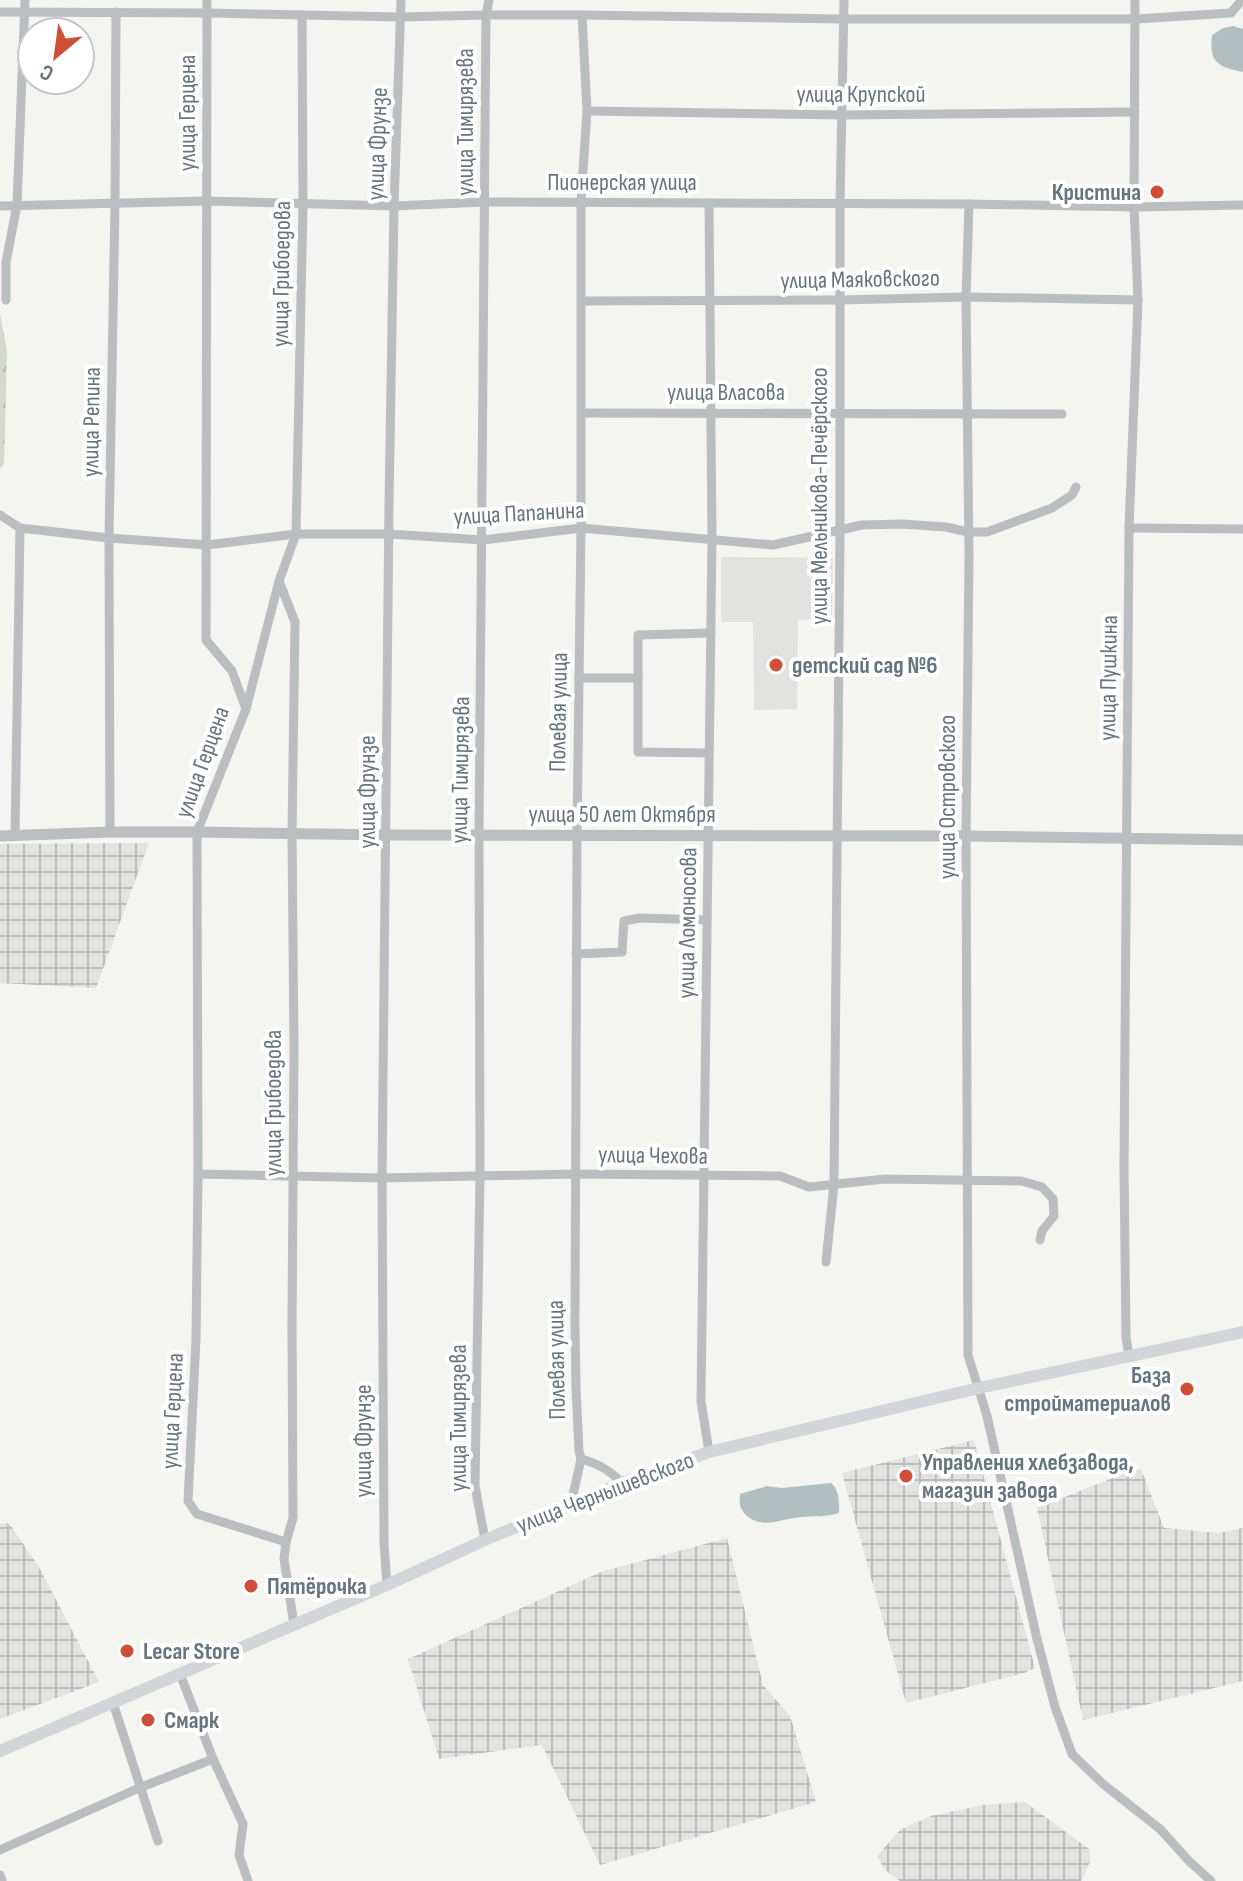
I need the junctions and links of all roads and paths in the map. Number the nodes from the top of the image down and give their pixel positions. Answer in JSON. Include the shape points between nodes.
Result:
{"nodes":[{"id":1,"x":25,"y":0,"type":"edge"},
{"id":2,"x":207,"y":0,"type":"edge"},
{"id":3,"x":401,"y":0,"type":"edge"},
{"id":4,"x":489,"y":0,"type":"edge"},
{"id":5,"x":844,"y":0,"type":"edge"},
{"id":6,"x":1135,"y":0,"type":"edge"},
{"id":7,"x":1242,"y":0,"type":"edge"},
{"id":8,"x":0,"y":12,"type":"edge"},
{"id":9,"x":25,"y":12,"type":"junction"},
{"id":10,"x":116,"y":12,"type":"junction"},
{"id":11,"x":207,"y":13,"type":"junction"},
{"id":12,"x":302,"y":15,"type":"junction"},
{"id":13,"x":486,"y":15,"type":"junction"},
{"id":14,"x":582,"y":15,"type":"junction"},
{"id":15,"x":401,"y":17,"type":"junction"},
{"id":16,"x":844,"y":19,"type":"junction"},
{"id":17,"x":1136,"y":19,"type":"junction"},
{"id":18,"x":587,"y":111,"type":"junction"},
{"id":19,"x":1135,"y":112,"type":"junction"},
{"id":20,"x":842,"y":115,"type":"junction"},
{"id":21,"x":207,"y":201,"type":"junction"},
{"id":22,"x":484,"y":202,"type":"junction"},
{"id":23,"x":581,"y":202,"type":"junction"},
{"id":24,"x":709,"y":203,"type":"junction"},
{"id":25,"x":115,"y":204,"type":"junction"},
{"id":26,"x":303,"y":204,"type":"junction"},
{"id":27,"x":969,"y":204,"type":"junction"},
{"id":28,"x":17,"y":205,"type":"junction"},
{"id":29,"x":840,"y":205,"type":"junction"},
{"id":30,"x":1243,"y":205,"type":"edge"},
{"id":31,"x":0,"y":206,"type":"edge"},
{"id":32,"x":394,"y":206,"type":"junction"},
{"id":33,"x":1134,"y":207,"type":"junction"},
{"id":34,"x":966,"y":297,"type":"junction"},
{"id":35,"x":6,"y":300,"type":"dead end"},
{"id":36,"x":710,"y":300,"type":"junction"},
{"id":37,"x":840,"y":300,"type":"junction"},
{"id":38,"x":1138,"y":300,"type":"junction"},
{"id":39,"x":582,"y":301,"type":"junction"},
{"id":40,"x":711,"y":412,"type":"junction"},
{"id":41,"x":582,"y":413,"type":"junction"},
{"id":42,"x":840,"y":413,"type":"junction"},
{"id":43,"x":967,"y":414,"type":"junction"},
{"id":44,"x":1062,"y":414,"type":"dead end"},
{"id":45,"x":1076,"y":487,"type":"dead end"},
{"id":46,"x":0,"y":515,"type":"edge"},
{"id":47,"x":20,"y":528,"type":"junction"},
{"id":48,"x":581,"y":528,"type":"junction"},
{"id":49,"x":1129,"y":528,"type":"junction"},
{"id":50,"x":1243,"y":529,"type":"edge"},
{"id":51,"x":840,"y":532,"type":"junction"},
{"id":52,"x":968,"y":532,"type":"junction"},
{"id":53,"x":296,"y":534,"type":"junction"},
{"id":54,"x":389,"y":534,"type":"junction"},
{"id":55,"x":109,"y":538,"type":"junction"},
{"id":56,"x":712,"y":539,"type":"junction"},
{"id":57,"x":483,"y":540,"type":"junction"},
{"id":58,"x":207,"y":545,"type":"junction"},
{"id":59,"x":279,"y":581,"type":"junction"},
{"id":60,"x":711,"y":633,"type":"junction"},
{"id":61,"x":579,"y":678,"type":"junction"},
{"id":62,"x":638,"y":678,"type":"junction"},
{"id":63,"x":246,"y":709,"type":"junction"},
{"id":64,"x":709,"y":753,"type":"junction"},
{"id":65,"x":110,"y":832,"type":"junction"},
{"id":66,"x":197,"y":832,"type":"junction"},
{"id":67,"x":292,"y":834,"type":"junction"},
{"id":68,"x":387,"y":835,"type":"junction"},
{"id":69,"x":479,"y":835,"type":"junction"},
{"id":70,"x":0,"y":836,"type":"edge"},
{"id":71,"x":15,"y":836,"type":"junction"},
{"id":72,"x":577,"y":836,"type":"junction"},
{"id":73,"x":708,"y":836,"type":"junction"},
{"id":74,"x":837,"y":836,"type":"junction"},
{"id":75,"x":966,"y":836,"type":"junction"},
{"id":76,"x":1126,"y":838,"type":"junction"},
{"id":77,"x":1243,"y":840,"type":"edge"},
{"id":78,"x":707,"y":920,"type":"junction"},
{"id":79,"x":576,"y":954,"type":"junction"},
{"id":80,"x":198,"y":1174,"type":"junction"},
{"id":81,"x":575,"y":1174,"type":"junction"},
{"id":82,"x":292,"y":1175,"type":"junction"},
{"id":83,"x":480,"y":1175,"type":"junction"},
{"id":84,"x":703,"y":1175,"type":"junction"},
{"id":85,"x":382,"y":1178,"type":"junction"},
{"id":86,"x":967,"y":1181,"type":"junction"},
{"id":87,"x":834,"y":1184,"type":"junction"},
{"id":88,"x":1040,"y":1240,"type":"dead end"},
{"id":89,"x":826,"y":1262,"type":"dead end"},
{"id":90,"x":1243,"y":1332,"type":"edge"},
{"id":91,"x":1129,"y":1357,"type":"junction"},
{"id":92,"x":979,"y":1388,"type":"junction"},
{"id":93,"x":709,"y":1452,"type":"junction"},
{"id":94,"x":581,"y":1459,"type":"junction"},
{"id":95,"x":622,"y":1483,"type":"junction"},
{"id":96,"x":571,"y":1504,"type":"junction"},
{"id":97,"x":485,"y":1540,"type":"junction"},
{"id":98,"x":286,"y":1542,"type":"junction"},
{"id":99,"x":387,"y":1585,"type":"junction"},
{"id":100,"x":294,"y":1625,"type":"junction"},
{"id":101,"x":180,"y":1674,"type":"junction"},
{"id":102,"x":113,"y":1703,"type":"junction"},
{"id":103,"x":0,"y":1751,"type":"edge"},
{"id":104,"x":213,"y":1759,"type":"junction"},
{"id":105,"x":139,"y":1788,"type":"junction"},
{"id":106,"x":158,"y":1841,"type":"dead end"},
{"id":107,"x":0,"y":1850,"type":"edge"},
{"id":108,"x":0,"y":1875,"type":"edge"},
{"id":109,"x":2,"y":1881,"type":"edge"},
{"id":110,"x":248,"y":1881,"type":"edge"},
{"id":111,"x":1211,"y":1881,"type":"edge"}],
"edges":[{"from":1,"to":9,"type":"street"},
{"from":2,"to":11,"type":"street","name":"улица Герцена"},
{"from":3,"to":15,"type":"street","name":"улица Фрунзе"},
{"from":4,"to":13,"type":"street","name":"улица Тимирязева"},
{"from":5,"to":16,"type":"street","name":"улица Мельникова-Печёрского"},
{"from":6,"to":17,"type":"street","name":"улица Пушкина"},
{"from":7,"to":17,"type":"street","via":[[1231,13]]},
{"from":8,"to":9,"type":"street"},
{"from":9,"to":10,"type":"street"},
{"from":9,"to":28,"type":"street"},
{"from":10,"to":11,"type":"street"},
{"from":10,"to":25,"type":"street","name":"улица Репина"},
{"from":11,"to":12,"type":"street"},
{"from":11,"to":21,"type":"street","name":"улица Герцена"},
{"from":12,"to":15,"type":"street"},
{"from":12,"to":26,"type":"street","name":"улица Грибоедова"},
{"from":13,"to":14,"type":"street"},
{"from":13,"to":15,"type":"street"},
{"from":13,"to":22,"type":"street","name":"улица Тимирязева"},
{"from":14,"to":16,"type":"street"},
{"from":14,"to":18,"type":"street","name":"Полевая улица"},
{"from":15,"to":32,"type":"street","name":"улица Фрунзе"},
{"from":16,"to":17,"type":"street"},
{"from":16,"to":20,"type":"street","name":"улица Мельникова-Печёрского"},
{"from":17,"to":19,"type":"street","name":"улица Пушкина"},
{"from":18,"to":20,"type":"street","name":"улица Крупской"},
{"from":18,"to":23,"type":"street","name":"Полевая улица"},
{"from":19,"to":20,"type":"street","name":"улица Крупской"},
{"from":19,"to":33,"type":"street","name":"улица Пушкина"},
{"from":20,"to":29,"type":"street","name":"улица Мельникова-Печёрского"},
{"from":21,"to":25,"type":"street","name":"Пионерская улица"},
{"from":21,"to":26,"type":"street","name":"Пионерская улица"},
{"from":21,"to":58,"type":"street","name":"улица Герцена"},
{"from":22,"to":23,"type":"street","name":"Пионерская улица"},
{"from":22,"to":32,"type":"street","name":"Пионерская улица"},
{"from":22,"to":57,"type":"street","name":"улица Тимирязева"},
{"from":23,"to":24,"type":"street","name":"Пионерская улица"},
{"from":23,"to":39,"type":"street","name":"Полевая улица"},
{"from":24,"to":29,"type":"street","name":"Пионерская улица"},
{"from":24,"to":36,"type":"street","name":"улица Ломоносова"},
{"from":25,"to":28,"type":"street","name":"Пионерская улица"},
{"from":25,"to":55,"type":"street","name":"улица Репина"},
{"from":26,"to":32,"type":"street","name":"Пионерская улица"},
{"from":26,"to":53,"type":"street","name":"улица Грибоедова"},
{"from":27,"to":29,"type":"street","name":"Пионерская улица"},
{"from":27,"to":33,"type":"street","name":"Пионерская улица"},
{"from":27,"to":34,"type":"street","name":"улица Островского"},
{"from":28,"to":31,"type":"street","name":"Пионерская улица"},
{"from":28,"to":35,"type":"street","via":[[6,262]]},
{"from":29,"to":37,"type":"street","name":"улица Мельникова-Печёрского"},
{"from":30,"to":33,"type":"street","name":"Пионерская улица"},
{"from":32,"to":54,"type":"street","name":"улица Фрунзе"},
{"from":33,"to":38,"type":"street","name":"улица Пушкина"},
{"from":34,"to":37,"type":"street","name":"улица Маяковского"},
{"from":34,"to":38,"type":"street","name":"улица Маяковского"},
{"from":34,"to":43,"type":"street","name":"улица Островского"},
{"from":36,"to":37,"type":"street","name":"улица Маяковского"},
{"from":36,"to":39,"type":"street","name":"улица Маяковского"},
{"from":36,"to":40,"type":"street","name":"улица Ломоносова"},
{"from":37,"to":42,"type":"street","name":"улица Мельникова-Печёрского"},
{"from":38,"to":49,"type":"street","name":"улица Пушкина"},
{"from":39,"to":41,"type":"street","name":"Полевая улица"},
{"from":40,"to":41,"type":"street","name":"улица Власова"},
{"from":40,"to":42,"type":"street","name":"улица Власова"},
{"from":40,"to":56,"type":"street","name":"улица Ломоносова"},
{"from":41,"to":48,"type":"street","name":"Полевая улица"},
{"from":42,"to":43,"type":"street","name":"улица Власова"},
{"from":42,"to":51,"type":"street","name":"улица Мельникова-Печёрского"},
{"from":43,"to":44,"type":"street","name":"улица Власова"},
{"from":43,"to":52,"type":"street","name":"улица Островского"},
{"from":45,"to":52,"type":"street","name":"улица Папанина","via":[[1052,508],[987,532]]},
{"from":46,"to":47,"type":"street","name":"улица Папанина"},
{"from":47,"to":55,"type":"street","name":"улица Папанина"},
{"from":47,"to":71,"type":"street"},
{"from":48,"to":56,"type":"street","name":"улица Папанина"},
{"from":48,"to":57,"type":"street","name":"улица Папанина"},
{"from":48,"to":61,"type":"street","name":"Полевая улица"},
{"from":49,"to":50,"type":"street"},
{"from":49,"to":76,"type":"street","name":"улица Пушкина"},
{"from":51,"to":52,"type":"street","name":"улица Папанина","via":[[862,525],[902,524]]},
{"from":51,"to":56,"type":"street","name":"улица Папанина","via":[[773,545]]},
{"from":51,"to":74,"type":"street","name":"улица Мельникова-Печёрского"},
{"from":52,"to":75,"type":"street","name":"улица Островского"},
{"from":53,"to":54,"type":"street","name":"улица Папанина"},
{"from":53,"to":58,"type":"street","name":"улица Папанина"},
{"from":53,"to":59,"type":"street","name":"улица Грибоедова"},
{"from":54,"to":57,"type":"street","name":"улица Папанина"},
{"from":54,"to":68,"type":"street","name":"улица Фрунзе"},
{"from":55,"to":58,"type":"street","name":"улица Папанина"},
{"from":55,"to":65,"type":"street","name":"улица Репина"},
{"from":56,"to":60,"type":"street","name":"улица Ломоносова"},
{"from":57,"to":69,"type":"street","name":"улица Тимирязева"},
{"from":58,"to":63,"type":"street","name":"улица Герцена","via":[[206,640],[232,671]]},
{"from":59,"to":63,"type":"street","name":"улица Грибоедова"},
{"from":59,"to":67,"type":"street","name":"улица Грибоедова","via":[[295,622]]},
{"from":60,"to":62,"type":"street","via":[[638,635]]},
{"from":60,"to":64,"type":"street","name":"улица Ломоносова"},
{"from":61,"to":62,"type":"street"},
{"from":61,"to":72,"type":"street","name":"Полевая улица"},
{"from":62,"to":64,"type":"street","via":[[638,752]]},
{"from":63,"to":66,"type":"street","name":"улица Герцена"},
{"from":64,"to":73,"type":"street","name":"улица Ломоносова"},
{"from":65,"to":66,"type":"street","name":"улица 50 лет Октября"},
{"from":65,"to":71,"type":"street","name":"улица 50 лет Октября"},
{"from":66,"to":67,"type":"street","name":"улица 50 лет Октября"},
{"from":66,"to":80,"type":"street","name":"улица Герцена"},
{"from":67,"to":68,"type":"street","name":"улица 50 лет Октября"},
{"from":67,"to":82,"type":"street","name":"улица Грибоедова"},
{"from":68,"to":69,"type":"street","name":"улица 50 лет Октября"},
{"from":68,"to":85,"type":"street","name":"улица Фрунзе"},
{"from":69,"to":72,"type":"street","name":"улица 50 лет Октября"},
{"from":69,"to":83,"type":"street","name":"улица Тимирязева"},
{"from":70,"to":71,"type":"street","name":"улица 50 лет Октября"},
{"from":72,"to":73,"type":"street","name":"улица 50 лет Октября"},
{"from":72,"to":79,"type":"street","name":"Полевая улица"},
{"from":73,"to":74,"type":"street","name":"улица 50 лет Октября"},
{"from":73,"to":78,"type":"street","name":"улица Ломоносова"},
{"from":74,"to":75,"type":"street","name":"улица 50 лет Октября"},
{"from":74,"to":87,"type":"street","name":"улица Мельникова-Печёрского"},
{"from":75,"to":76,"type":"street","name":"улица 50 лет Октября"},
{"from":75,"to":86,"type":"street","name":"улица Островского"},
{"from":76,"to":77,"type":"street","name":"улица 50 лет Октября"},
{"from":76,"to":91,"type":"street","name":"улица Пушкина"},
{"from":78,"to":79,"type":"street","via":[[624,921],[622,952]]},
{"from":78,"to":84,"type":"street","name":"улица Ломоносова"},
{"from":79,"to":81,"type":"street","name":"Полевая улица"},
{"from":80,"to":82,"type":"street","name":"улица Чехова"},
{"from":80,"to":98,"type":"street","name":"улица Герцена","via":[[188,1501],[197,1514]]},
{"from":81,"to":83,"type":"street","name":"улица Чехова"},
{"from":81,"to":84,"type":"street","name":"улица Чехова"},
{"from":81,"to":94,"type":"street","name":"Полевая улица"},
{"from":82,"to":85,"type":"street","name":"улица Чехова"},
{"from":82,"to":98,"type":"street","name":"улица Грибоедова","via":[[293,1518]]},
{"from":83,"to":85,"type":"street","name":"улица Чехова"},
{"from":83,"to":97,"type":"street","name":"улица Тимирязева","via":[[475,1486]]},
{"from":84,"to":87,"type":"street","name":"улица Чехова","via":[[780,1176],[809,1187]]},
{"from":84,"to":93,"type":"street","name":"улица Ломоносова","via":[[701,1401]]},
{"from":85,"to":99,"type":"street","name":"улица Фрунзе"},
{"from":86,"to":87,"type":"street","name":"улица Чехова"},
{"from":86,"to":88,"type":"street","name":"улица Чехова","via":[[1021,1181],[1042,1187],[1053,1199],[1054,1216]]},
{"from":86,"to":92,"type":"street","name":"улица Островского","via":[[968,1355]]},
{"from":87,"to":89,"type":"street","name":"улица Мельникова-Печёрского"},
{"from":90,"to":91,"type":"main road","name":"улица Чернышевского"},
{"from":91,"to":92,"type":"main road","name":"улица Чернышевского"},
{"from":92,"to":93,"type":"main road","name":"улица Чернышевского"},
{"from":92,"to":111,"type":"street","name":"улица Островского","via":[[1037,1639],[1072,1754]]},
{"from":93,"to":95,"type":"main road","name":"улица Чернышевского"},
{"from":94,"to":95,"type":"street","via":[[613,1473]]},
{"from":94,"to":96,"type":"street","name":"Полевая улица"},
{"from":95,"to":96,"type":"main road","name":"улица Чернышевского"},
{"from":96,"to":97,"type":"main road","name":"улица Чернышевского"},
{"from":97,"to":99,"type":"main road","name":"улица Чернышевского"},
{"from":98,"to":100,"type":"street","name":"улица Грибоедова"},
{"from":99,"to":100,"type":"main road","name":"улица Чернышевского"},
{"from":100,"to":101,"type":"main road","name":"улица Чернышевского"},
{"from":101,"to":102,"type":"main road","name":"улица Чернышевского"},
{"from":101,"to":104,"type":"street"},
{"from":102,"to":103,"type":"main road","name":"улица Чернышевского"},
{"from":102,"to":105,"type":"street"},
{"from":104,"to":105,"type":"street"},
{"from":104,"to":110,"type":"street","via":[[243,1824],[239,1855]]},
{"from":105,"to":106,"type":"street"},
{"from":105,"to":107,"type":"street"},
{"from":108,"to":109,"type":"street"}]}
